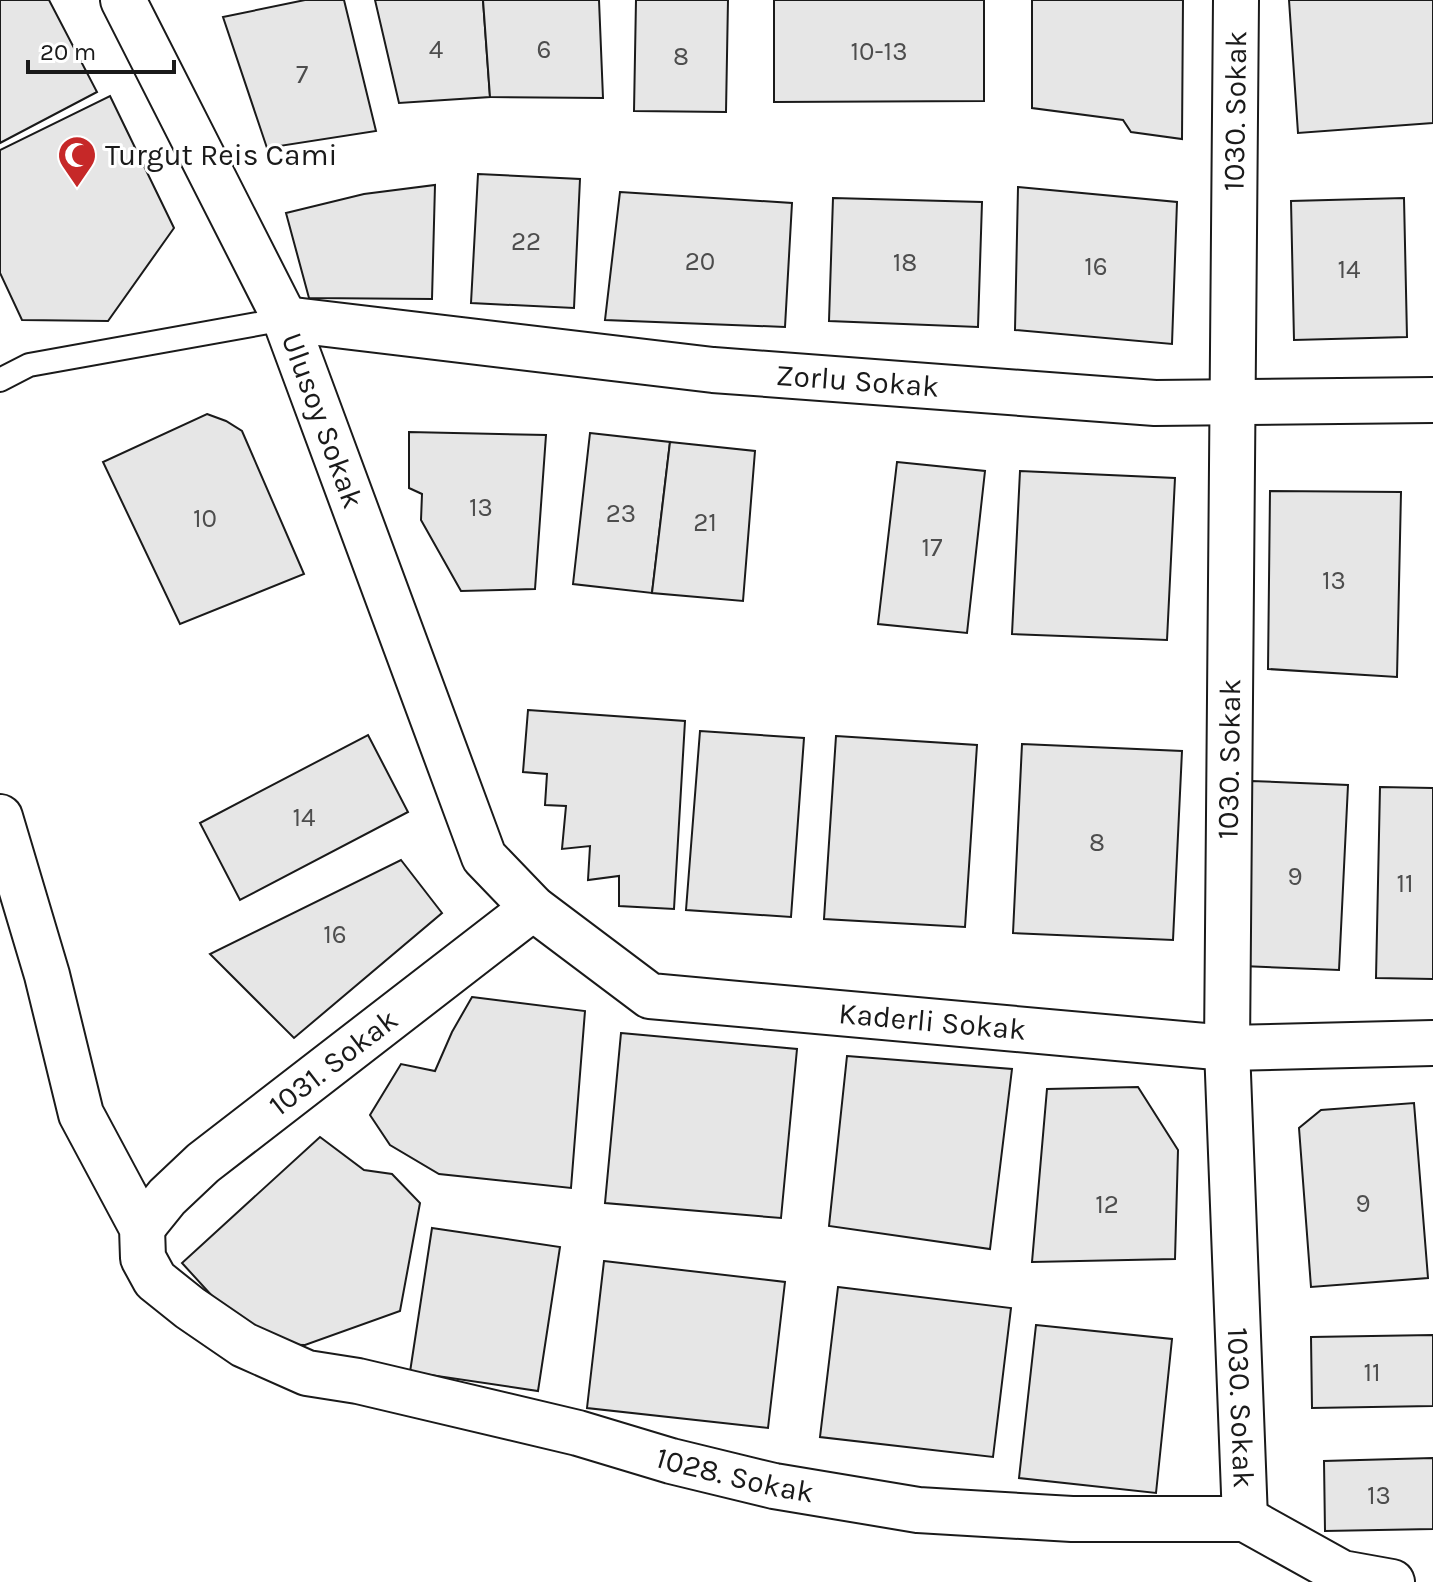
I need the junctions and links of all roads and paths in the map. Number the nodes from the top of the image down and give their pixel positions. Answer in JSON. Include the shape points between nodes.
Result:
{"nodes":[{"id":1,"x":123,"y":0,"type":"edge"},
{"id":2,"x":1236,"y":0,"type":"edge"},
{"id":3,"x":285,"y":319,"type":"junction"},
{"id":4,"x":0,"y":380,"type":"edge"},
{"id":5,"x":1433,"y":400,"type":"edge"},
{"id":6,"x":1232,"y":402,"type":"junction"},
{"id":7,"x":0,"y":819,"type":"edge"},
{"id":8,"x":484,"y":857,"type":"joint"},
{"id":9,"x":533,"y":908,"type":"junction"},
{"id":10,"x":1433,"y":1043,"type":"edge"},
{"id":11,"x":1227,"y":1048,"type":"junction"},
{"id":12,"x":142,"y":1228,"type":"junction"},
{"id":13,"x":1245,"y":1519,"type":"junction"},
{"id":14,"x":1339,"y":1577,"type":"edge"},
{"id":15,"x":1392,"y":1582,"type":"edge"}],
"edges":[{"from":1,"to":3,"type":"street","name":"Ulusoy Sokak"},
{"from":2,"to":6,"type":"street","name":"1030. Sokak"},
{"from":3,"to":4,"type":"lane","via":[[29,365]]},
{"from":3,"to":6,"type":"street","name":"Zorlu Sokak","via":[[713,370],[1155,403]]},
{"from":3,"to":8,"type":"street","name":"Ulusoy Sokak"},
{"from":5,"to":6,"type":"street","name":"Zorlu Sokak"},
{"from":6,"to":11,"type":"street","name":"1030. Sokak"},
{"from":7,"to":12,"type":"street","name":"1028. Sokak","via":[[47,975],[81,1114]]},
{"from":8,"to":9,"type":"street","name":"Kaderli Sokak"},
{"from":9,"to":11,"type":"street","name":"Kaderli Sokak","via":[[650,996]]},
{"from":9,"to":12,"type":"street","name":"1031. Sokak","via":[[203,1163]]},
{"from":10,"to":11,"type":"street","name":"Kaderli Sokak"},
{"from":11,"to":13,"type":"street","name":"1030. Sokak"},
{"from":12,"to":13,"type":"street","name":"1028. Sokak","via":[[143,1258],[155,1280],[244,1345],[307,1373],[563,1429],[774,1486],[918,1510],[1072,1519]]},
{"from":13,"to":14,"type":"street","name":"1028. Sokak"},
{"from":14,"to":15,"type":"street","name":"1028. Sokak"}]}
